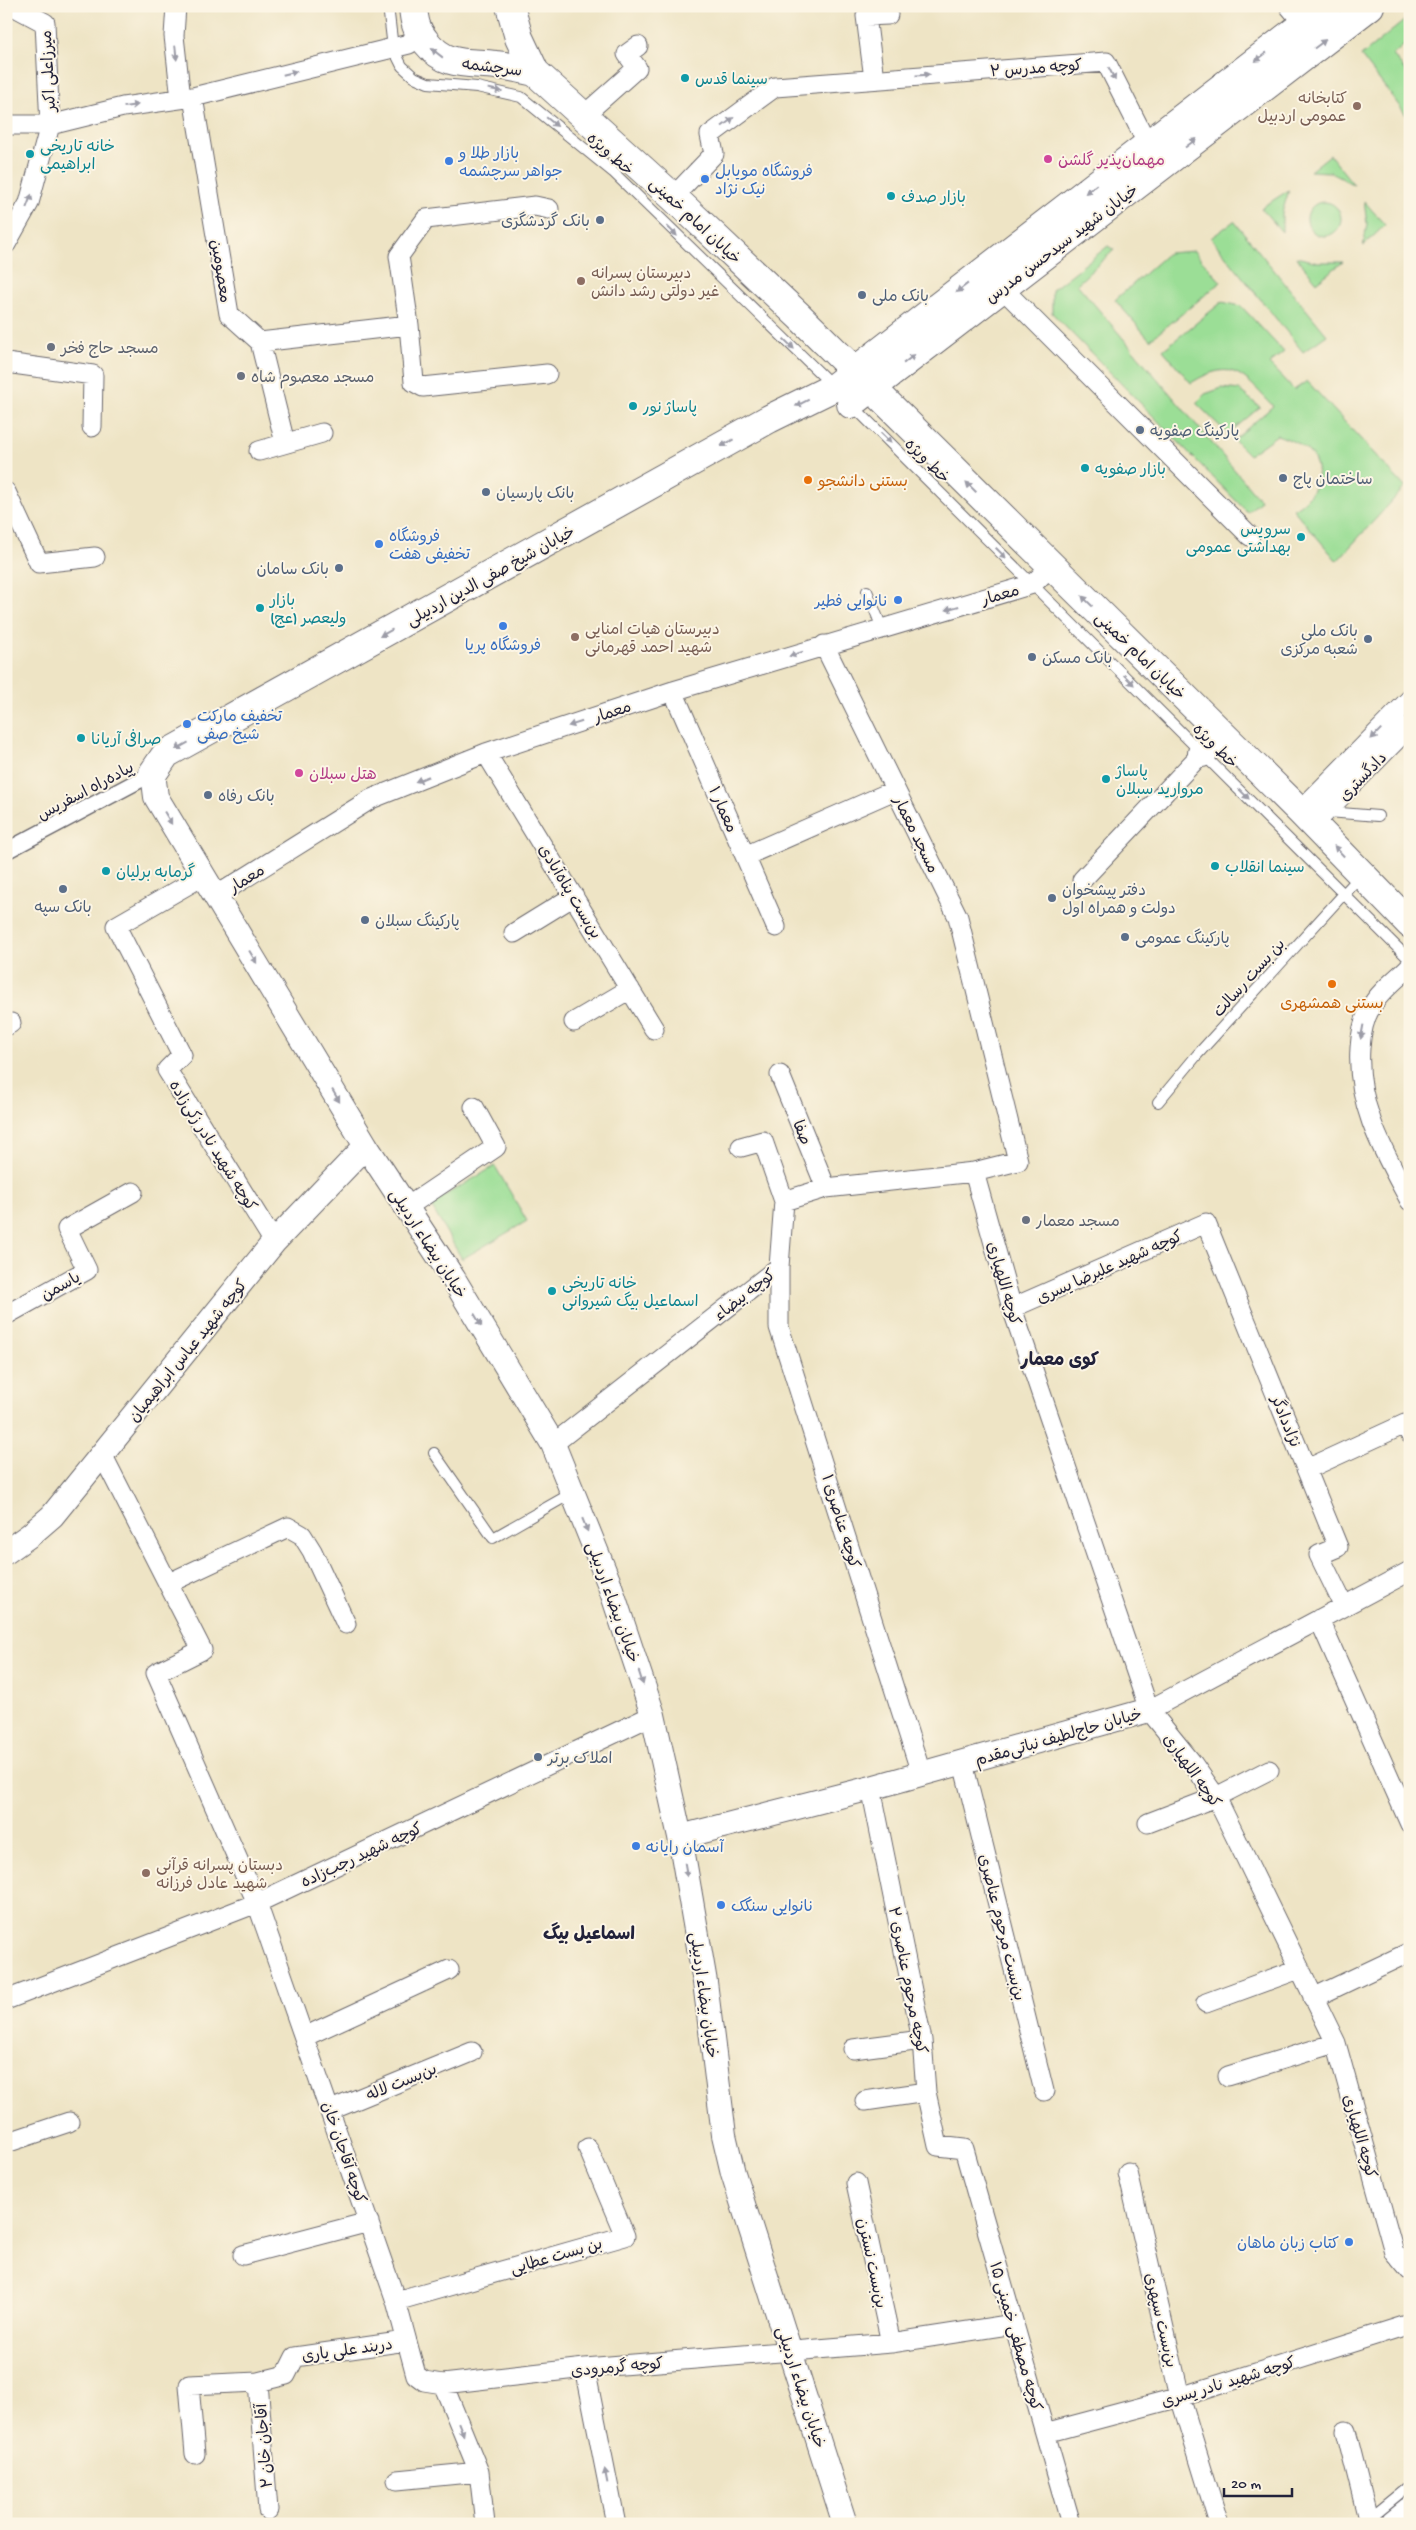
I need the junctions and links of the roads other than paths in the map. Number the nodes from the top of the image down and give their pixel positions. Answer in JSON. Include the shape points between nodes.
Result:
{"nodes":[{"id":1,"x":13,"y":6,"type":"edge"},
{"id":2,"x":176,"y":6,"type":"edge"},
{"id":3,"x":388,"y":6,"type":"edge"},
{"id":4,"x":412,"y":6,"type":"edge"},
{"id":5,"x":510,"y":6,"type":"edge"},
{"id":6,"x":887,"y":6,"type":"edge"},
{"id":7,"x":1327,"y":6,"type":"edge"},
{"id":8,"x":1370,"y":6,"type":"edge"},
{"id":9,"x":47,"y":14,"type":"edge"},
{"id":10,"x":1296,"y":15,"type":"edge"},
{"id":11,"x":418,"y":33,"type":"junction"},
{"id":12,"x":638,"y":46,"type":"dead end"},
{"id":13,"x":393,"y":48,"type":"junction"},
{"id":14,"x":551,"y":79,"type":"junction"},
{"id":15,"x":874,"y":79,"type":"junction"},
{"id":16,"x":187,"y":98,"type":"junction"},
{"id":17,"x":587,"y":112,"type":"junction"},
{"id":18,"x":6,"y":125,"type":"edge"},
{"id":19,"x":50,"y":125,"type":"junction"},
{"id":20,"x":1148,"y":145,"type":"junction"},
{"id":21,"x":675,"y":194,"type":"junction"},
{"id":22,"x":549,"y":208,"type":"dead end"},
{"id":23,"x":6,"y":244,"type":"edge"},
{"id":24,"x":993,"y":279,"type":"junction"},
{"id":25,"x":409,"y":325,"type":"junction"},
{"id":26,"x":260,"y":342,"type":"junction"},
{"id":27,"x":6,"y":363,"type":"edge"},
{"id":28,"x":547,"y":374,"type":"dead end"},
{"id":29,"x":849,"y":391,"type":"junction"},
{"id":30,"x":92,"y":427,"type":"dead end"},
{"id":31,"x":322,"y":433,"type":"dead end"},
{"id":32,"x":285,"y":444,"type":"junction"},
{"id":33,"x":259,"y":451,"type":"dead end"},
{"id":34,"x":6,"y":492,"type":"edge"},
{"id":35,"x":1250,"y":536,"type":"dead end"},
{"id":36,"x":95,"y":556,"type":"dead end"},
{"id":37,"x":1042,"y":575,"type":"junction"},
{"id":38,"x":867,"y":591,"type":"dead end"},
{"id":39,"x":882,"y":628,"type":"junction"},
{"id":40,"x":824,"y":645,"type":"junction"},
{"id":41,"x":673,"y":691,"type":"junction"},
{"id":42,"x":1410,"y":699,"type":"edge"},
{"id":43,"x":1410,"y":726,"type":"edge"},
{"id":44,"x":1220,"y":732,"type":"junction"},
{"id":45,"x":486,"y":753,"type":"junction"},
{"id":46,"x":1202,"y":753,"type":"junction"},
{"id":47,"x":154,"y":773,"type":"junction"},
{"id":48,"x":895,"y":790,"type":"junction"},
{"id":49,"x":1314,"y":816,"type":"junction"},
{"id":50,"x":1378,"y":816,"type":"dead end"},
{"id":51,"x":6,"y":851,"type":"edge"},
{"id":52,"x":745,"y":856,"type":"junction"},
{"id":53,"x":203,"y":876,"type":"junction"},
{"id":54,"x":1082,"y":880,"type":"dead end"},
{"id":55,"x":1352,"y":884,"type":"junction"},
{"id":56,"x":216,"y":896,"type":"junction"},
{"id":57,"x":574,"y":896,"type":"junction"},
{"id":58,"x":1410,"y":924,"type":"edge"},
{"id":59,"x":776,"y":927,"type":"dead end"},
{"id":60,"x":514,"y":933,"type":"dead end"},
{"id":61,"x":1410,"y":960,"type":"edge"},
{"id":62,"x":1410,"y":966,"type":"edge"},
{"id":63,"x":630,"y":989,"type":"junction"},
{"id":64,"x":574,"y":1022,"type":"dead end"},
{"id":65,"x":654,"y":1029,"type":"dead end"},
{"id":66,"x":780,"y":1075,"type":"dead end"},
{"id":67,"x":1158,"y":1102,"type":"dead end"},
{"id":68,"x":474,"y":1108,"type":"dead end"},
{"id":69,"x":366,"y":1146,"type":"junction"},
{"id":70,"x":741,"y":1147,"type":"dead end"},
{"id":71,"x":974,"y":1172,"type":"junction"},
{"id":72,"x":826,"y":1188,"type":"junction"},
{"id":73,"x":132,"y":1192,"type":"dead end"},
{"id":74,"x":784,"y":1201,"type":"junction"},
{"id":75,"x":1410,"y":1201,"type":"edge"},
{"id":76,"x":407,"y":1208,"type":"junction"},
{"id":77,"x":1206,"y":1223,"type":"joint"},
{"id":78,"x":274,"y":1242,"type":"junction"},
{"id":79,"x":779,"y":1267,"type":"junction"},
{"id":80,"x":1012,"y":1308,"type":"junction"},
{"id":81,"x":6,"y":1315,"type":"edge"},
{"id":82,"x":1410,"y":1434,"type":"edge"},
{"id":83,"x":553,"y":1444,"type":"junction"},
{"id":84,"x":434,"y":1453,"type":"dead end"},
{"id":85,"x":102,"y":1454,"type":"junction"},
{"id":86,"x":1307,"y":1469,"type":"junction"},
{"id":87,"x":572,"y":1493,"type":"junction"},
{"id":88,"x":6,"y":1552,"type":"edge"},
{"id":89,"x":1410,"y":1571,"type":"edge"},
{"id":90,"x":169,"y":1583,"type":"junction"},
{"id":91,"x":1344,"y":1606,"type":"junction"},
{"id":92,"x":1320,"y":1619,"type":"junction"},
{"id":93,"x":346,"y":1624,"type":"dead end"},
{"id":94,"x":1149,"y":1710,"type":"junction"},
{"id":95,"x":653,"y":1715,"type":"junction"},
{"id":96,"x":962,"y":1763,"type":"junction"},
{"id":97,"x":1269,"y":1770,"type":"dead end"},
{"id":98,"x":921,"y":1773,"type":"junction"},
{"id":99,"x":871,"y":1788,"type":"junction"},
{"id":100,"x":1216,"y":1797,"type":"junction"},
{"id":101,"x":1148,"y":1823,"type":"dead end"},
{"id":102,"x":1410,"y":1824,"type":"edge"},
{"id":103,"x":680,"y":1837,"type":"junction"},
{"id":104,"x":256,"y":1903,"type":"junction"},
{"id":105,"x":1410,"y":1952,"type":"edge"},
{"id":106,"x":1299,"y":1969,"type":"junction"},
{"id":107,"x":449,"y":1970,"type":"dead end"},
{"id":108,"x":1313,"y":1998,"type":"junction"},
{"id":109,"x":6,"y":2000,"type":"edge"},
{"id":110,"x":1206,"y":2002,"type":"dead end"},
{"id":111,"x":304,"y":2037,"type":"junction"},
{"id":112,"x":922,"y":2040,"type":"junction"},
{"id":113,"x":1336,"y":2043,"type":"junction"},
{"id":114,"x":853,"y":2049,"type":"dead end"},
{"id":115,"x":472,"y":2052,"type":"dead end"},
{"id":116,"x":1228,"y":2076,"type":"dead end"},
{"id":117,"x":1044,"y":2091,"type":"dead end"},
{"id":118,"x":926,"y":2092,"type":"junction"},
{"id":119,"x":865,"y":2100,"type":"dead end"},
{"id":120,"x":330,"y":2110,"type":"junction"},
{"id":121,"x":69,"y":2122,"type":"dead end"},
{"id":122,"x":6,"y":2143,"type":"edge"},
{"id":123,"x":588,"y":2148,"type":"dead end"},
{"id":124,"x":964,"y":2149,"type":"joint"},
{"id":125,"x":1128,"y":2173,"type":"dead end"},
{"id":126,"x":856,"y":2183,"type":"dead end"},
{"id":127,"x":369,"y":2222,"type":"junction"},
{"id":128,"x":243,"y":2255,"type":"dead end"},
{"id":129,"x":1410,"y":2271,"type":"edge"},
{"id":130,"x":396,"y":2301,"type":"junction"},
{"id":131,"x":1014,"y":2324,"type":"junction"},
{"id":132,"x":1410,"y":2324,"type":"edge"},
{"id":133,"x":406,"y":2341,"type":"junction"},
{"id":134,"x":891,"y":2343,"type":"junction"},
{"id":135,"x":791,"y":2352,"type":"junction"},
{"id":136,"x":585,"y":2368,"type":"junction"},
{"id":137,"x":258,"y":2382,"type":"junction"},
{"id":138,"x":443,"y":2384,"type":"junction"},
{"id":139,"x":1180,"y":2397,"type":"junction"},
{"id":140,"x":1346,"y":2431,"type":"dead end"},
{"id":141,"x":1045,"y":2434,"type":"junction"},
{"id":142,"x":196,"y":2454,"type":"dead end"},
{"id":143,"x":479,"y":2472,"type":"junction"},
{"id":144,"x":397,"y":2480,"type":"dead end"},
{"id":145,"x":1410,"y":2485,"type":"edge"},
{"id":146,"x":268,"y":2510,"type":"dead end"},
{"id":147,"x":1410,"y":2511,"type":"edge"},
{"id":148,"x":1374,"y":2523,"type":"edge"},
{"id":149,"x":485,"y":2524,"type":"edge"},
{"id":150,"x":616,"y":2524,"type":"edge"},
{"id":151,"x":845,"y":2524,"type":"edge"},
{"id":152,"x":1070,"y":2524,"type":"edge"},
{"id":153,"x":1219,"y":2524,"type":"edge"}],
"edges":[{"from":1,"to":9,"type":"street","name":"میرزاعلی اکبر"},
{"from":2,"to":16,"type":"street","name":"معصومین","one_way":true,"via":[[174,36]]},
{"from":3,"to":13,"type":"lane","name":"خط ویژه"},
{"from":4,"to":11,"type":"main road","name":"سرچشمه"},
{"from":5,"to":14,"type":"main road","name":"سرچشمه","via":[[519,38]]},
{"from":6,"to":15,"type":"street","via":[[888,15],[866,16]]},
{"from":7,"to":10,"type":"main road","name":"خیابان شهید سیدحسن مدرس"},
{"from":24,"to":8,"type":"main road","name":"خیابان شهید سیدحسن مدرس","one_way":true},
{"from":9,"to":19,"type":"street","name":"میرزاعلی اکبر"},
{"from":10,"to":20,"type":"main road","name":"خیابان شهید سیدحسن مدرس","one_way":true},
{"from":11,"to":13,"type":"street","via":[[409,44]]},
{"from":14,"to":11,"type":"main road","name":"سرچشمه","one_way":true,"via":[[499,65],[451,61],[436,55]]},
{"from":12,"to":17,"type":"street","via":[[627,54],[637,68]]},
{"from":16,"to":13,"type":"street","one_way":true},
{"from":13,"to":29,"type":"lane","name":"خط ویژه","one_way":true,"via":[[402,66],[414,77],[428,83],[477,87],[521,97],[613,172]]},
{"from":14,"to":17,"type":"main road","name":"خیابان امام خمینی"},
{"from":15,"to":20,"type":"street","name":"کوچه مدرس ۲","one_way":true,"via":[[1106,62]]},
{"from":21,"to":15,"type":"street","one_way":true,"via":[[714,154],[710,135],[775,87]]},
{"from":19,"to":16,"type":"street","one_way":true,"via":[[123,107]]},
{"from":16,"to":26,"type":"street","name":"معصومین","via":[[229,314]]},
{"from":17,"to":21,"type":"main road","name":"خیابان امام خمینی"},
{"from":18,"to":19,"type":"street"},
{"from":23,"to":19,"type":"street","one_way":true,"via":[[29,203]]},
{"from":20,"to":24,"type":"main road","name":"خیابان شهید سیدحسن مدرس","one_way":true},
{"from":21,"to":29,"type":"main road","name":"خیابان امام خمینی","via":[[816,333]]},
{"from":22,"to":25,"type":"street","via":[[535,206],[426,219],[399,256]]},
{"from":24,"to":29,"type":"main road","name":"خیابان شهید سیدحسن مدرس"},
{"from":24,"to":35,"type":"street"},
{"from":25,"to":26,"type":"street"},
{"from":25,"to":28,"type":"street","via":[[414,382],[423,387]]},
{"from":26,"to":32,"type":"street"},
{"from":27,"to":30,"type":"street","via":[[93,375]]},
{"from":29,"to":37,"type":"main road","name":"خیابان امام خمینی"},
{"from":29,"to":47,"type":"main road","name":"خیابان شیخ صفی الدین اردبیلی","one_way":true,"via":[[769,420],[166,754]]},
{"from":31,"to":32,"type":"street"},
{"from":32,"to":33,"type":"street"},
{"from":34,"to":36,"type":"street","via":[[40,563]]},
{"from":37,"to":39,"type":"street","name":"معمار","one_way":true},
{"from":44,"to":37,"type":"main road","name":"خیابان امام خمینی","one_way":true},
{"from":37,"to":46,"type":"lane","name":"خط ویژه","one_way":true},
{"from":38,"to":39,"type":"lane"},
{"from":39,"to":40,"type":"street","name":"معمار"},
{"from":40,"to":41,"type":"street","name":"معمار","one_way":true},
{"from":40,"to":48,"type":"street","name":"مسجد معمار"},
{"from":41,"to":45,"type":"street","name":"معمار","one_way":true},
{"from":41,"to":52,"type":"street","name":"معمار ۱"},
{"from":42,"to":49,"type":"street","one_way":true},
{"from":43,"to":49,"type":"street","name":"دادگستری"},
{"from":44,"to":46,"type":"main road"},
{"from":44,"to":49,"type":"main road","name":"خیابان امام خمینی"},
{"from":45,"to":56,"type":"street","name":"معمار","one_way":true,"via":[[371,799]]},
{"from":45,"to":57,"type":"street","name":"بن‌بست پناه‌آبادی"},
{"from":46,"to":54,"type":"street","via":[[1118,853]]},
{"from":46,"to":55,"type":"lane","name":"خط ویژه","one_way":true},
{"from":47,"to":51,"type":"street","name":"پیاده‌راه اسفریس"},
{"from":47,"to":53,"type":"street","name":"خیابان بیضاء اردبیلی","one_way":true,"via":[[156,797]]},
{"from":48,"to":52,"type":"street"},
{"from":48,"to":71,"type":"street","name":"مسجد معمار","via":[[958,917],[1018,1162]]},
{"from":49,"to":50,"type":"lane"},
{"from":55,"to":49,"type":"main road","name":"خیابان امام خمینی","one_way":true},
{"from":52,"to":59,"type":"street","name":"معمار ۱"},
{"from":53,"to":56,"type":"street","name":"خیابان بیضاء اردبیلی"},
{"from":53,"to":78,"type":"street","name":"کوچه شهید نادر زکی‌زاده","via":[[116,926],[182,1055],[167,1070]]},
{"from":55,"to":58,"type":"main road","name":"خیابان امام خمینی"},
{"from":55,"to":61,"type":"lane","name":"خط ویژه"},
{"from":55,"to":67,"type":"lane","name":"بن بست رسالت"},
{"from":56,"to":69,"type":"street","name":"خیابان بیضاء اردبیلی","one_way":true},
{"from":57,"to":60,"type":"street"},
{"from":57,"to":63,"type":"street","name":"بن‌بست پناه‌آبادی"},
{"from":62,"to":75,"type":"street","one_way":true,"via":[[1371,1007],[1362,1030],[1358,1071],[1374,1132]]},
{"from":63,"to":64,"type":"street"},
{"from":63,"to":65,"type":"street","name":"بن‌بست پناه‌آبادی"},
{"from":66,"to":72,"type":"street","name":"صفا"},
{"from":68,"to":76,"type":"street","via":[[496,1147]]},
{"from":69,"to":76,"type":"street","name":"خیابان بیضاء اردبیلی"},
{"from":69,"to":78,"type":"street","name":"کوچه شهید عباس ابراهیمیان"},
{"from":70,"to":74,"type":"street","via":[[763,1141]]},
{"from":71,"to":72,"type":"street"},
{"from":71,"to":80,"type":"street","name":"کوچه اللهیاری"},
{"from":72,"to":74,"type":"street"},
{"from":73,"to":81,"type":"street","name":"یاسمن","via":[[67,1229],[87,1270]]},
{"from":74,"to":79,"type":"street","name":"کوچه بیضاء"},
{"from":76,"to":83,"type":"street","name":"خیابان بیضاء اردبیلی","one_way":true},
{"from":77,"to":80,"type":"street","name":"کوچه شهید علیرضا یسری"},
{"from":77,"to":86,"type":"street","name":"نژاددادگر"},
{"from":78,"to":85,"type":"street","name":"کوچه شهید عباس ابراهیمیان"},
{"from":79,"to":83,"type":"street","name":"کوچه بیضاء"},
{"from":79,"to":98,"type":"street","name":"کوچه عناصری ۱","via":[[779,1327]]},
{"from":80,"to":94,"type":"street","name":"کوچه اللهیاری"},
{"from":82,"to":86,"type":"street","via":[[1405,1424]]},
{"from":83,"to":87,"type":"street","name":"خیابان بیضاء اردبیلی"},
{"from":84,"to":87,"type":"lane","via":[[493,1538]]},
{"from":85,"to":88,"type":"street","name":"کوچه شهید عباس ابراهیمیان","via":[[52,1516]]},
{"from":85,"to":90,"type":"street"},
{"from":86,"to":91,"type":"street","name":"نژاددادگر","via":[[1338,1547],[1319,1555]]},
{"from":87,"to":95,"type":"street","name":"خیابان بیضاء اردبیلی","one_way":true,"via":[[609,1583]]},
{"from":89,"to":91,"type":"street","name":"خیابان حاج‌لطیف نباتی‌مقدم"},
{"from":90,"to":93,"type":"street","via":[[288,1527],[302,1535],[312,1551]]},
{"from":90,"to":104,"type":"street","name":"کوچه آقاجان خان","via":[[202,1650],[156,1672]]},
{"from":91,"to":92,"type":"street","name":"خیابان حاج‌لطیف نباتی‌مقدم"},
{"from":92,"to":94,"type":"street","name":"خیابان حاج‌لطیف نباتی‌مقدم"},
{"from":92,"to":102,"type":"street"},
{"from":94,"to":96,"type":"street","name":"خیابان حاج‌لطیف نباتی‌مقدم"},
{"from":94,"to":100,"type":"street","name":"کوچه اللهیاری"},
{"from":95,"to":103,"type":"street","name":"خیابان بیضاء اردبیلی"},
{"from":95,"to":104,"type":"street","name":"کوچه شهید رجب‌زاده"},
{"from":96,"to":98,"type":"street","name":"خیابان حاج‌لطیف نباتی‌مقدم"},
{"from":96,"to":117,"type":"street","name":"بن‌بست مرحوم عناصری"},
{"from":97,"to":100,"type":"street"},
{"from":98,"to":99,"type":"street","name":"خیابان حاج‌لطیف نباتی‌مقدم"},
{"from":99,"to":103,"type":"street","name":"خیابان حاج‌لطیف نباتی‌مقدم"},
{"from":99,"to":112,"type":"street","name":"کوچه مرحوم عناصری ۲"},
{"from":100,"to":101,"type":"street"},
{"from":100,"to":106,"type":"street","name":"کوچه اللهیاری"},
{"from":103,"to":135,"type":"street","name":"خیابان بیضاء اردبیلی","one_way":true,"via":[[705,1982],[724,2135],[740,2200]]},
{"from":104,"to":109,"type":"street","name":"کوچه شهید رجب‌زاده"},
{"from":104,"to":111,"type":"street","name":"کوچه آقاجان خان"},
{"from":105,"to":108,"type":"street"},
{"from":106,"to":108,"type":"street","name":"کوچه اللهیاری"},
{"from":106,"to":110,"type":"street"},
{"from":107,"to":111,"type":"street"},
{"from":108,"to":113,"type":"street","name":"کوچه اللهیاری"},
{"from":111,"to":120,"type":"street","name":"کوچه آقاجان خان"},
{"from":112,"to":114,"type":"street"},
{"from":112,"to":118,"type":"street","name":"کوچه مرحوم عناصری ۲"},
{"from":113,"to":116,"type":"street"},
{"from":113,"to":129,"type":"street","name":"کوچه اللهیاری","via":[[1394,2252]]},
{"from":115,"to":120,"type":"street","name":"بن‌بست لاله"},
{"from":118,"to":119,"type":"street"},
{"from":118,"to":124,"type":"street","name":"کوچه مرحوم عناصری ۲","via":[[938,2146]]},
{"from":120,"to":127,"type":"street","name":"کوچه آقاجان خان"},
{"from":121,"to":122,"type":"street"},
{"from":123,"to":130,"type":"street","name":"بن بست عطایی","via":[[625,2236]]},
{"from":124,"to":131,"type":"street","name":"کوچه مصطفی خمینی ۱۵"},
{"from":125,"to":139,"type":"street","name":"بن‌بست سپهری"},
{"from":126,"to":134,"type":"street","name":"بن‌بست نسترن"},
{"from":127,"to":128,"type":"street"},
{"from":127,"to":130,"type":"street","name":"کوچه آقاجان خان"},
{"from":130,"to":133,"type":"street","name":"کوچه آقاجان خان"},
{"from":131,"to":134,"type":"street","name":"کوچه گرمرودی"},
{"from":131,"to":141,"type":"street","name":"کوچه مصطفی خمینی ۱۵"},
{"from":132,"to":139,"type":"street","name":"کوچه شهید نادر یسری"},
{"from":133,"to":137,"type":"street","name":"دربند علی یاری","via":[[295,2356],[286,2375]]},
{"from":133,"to":138,"type":"street","name":"کوچه آقاجان خان","via":[[416,2375],[424,2381]]},
{"from":134,"to":135,"type":"street","name":"کوچه گرمرودی"},
{"from":135,"to":136,"type":"street","name":"کوچه گرمرودی"},
{"from":135,"to":151,"type":"street","name":"خیابان بیضاء اردبیلی"},
{"from":136,"to":138,"type":"street","name":"کوچه گرمرودی"},
{"from":150,"to":136,"type":"street","one_way":true},
{"from":137,"to":142,"type":"street","name":"دربند علی یاری","via":[[189,2385]]},
{"from":137,"to":146,"type":"street","name":"آقاجان خان ۲"},
{"from":138,"to":143,"type":"street","one_way":true},
{"from":139,"to":141,"type":"street","name":"کوچه شهید نادر یسری"},
{"from":139,"to":153,"type":"street","name":"بن‌بست سپهری"},
{"from":140,"to":148,"type":"street"},
{"from":141,"to":152,"type":"street","name":"کوچه مصطفی خمینی ۱۵"},
{"from":143,"to":144,"type":"street"},
{"from":143,"to":149,"type":"street"},
{"from":145,"to":148,"type":"lane"},
{"from":147,"to":148,"type":"main road"}]}
